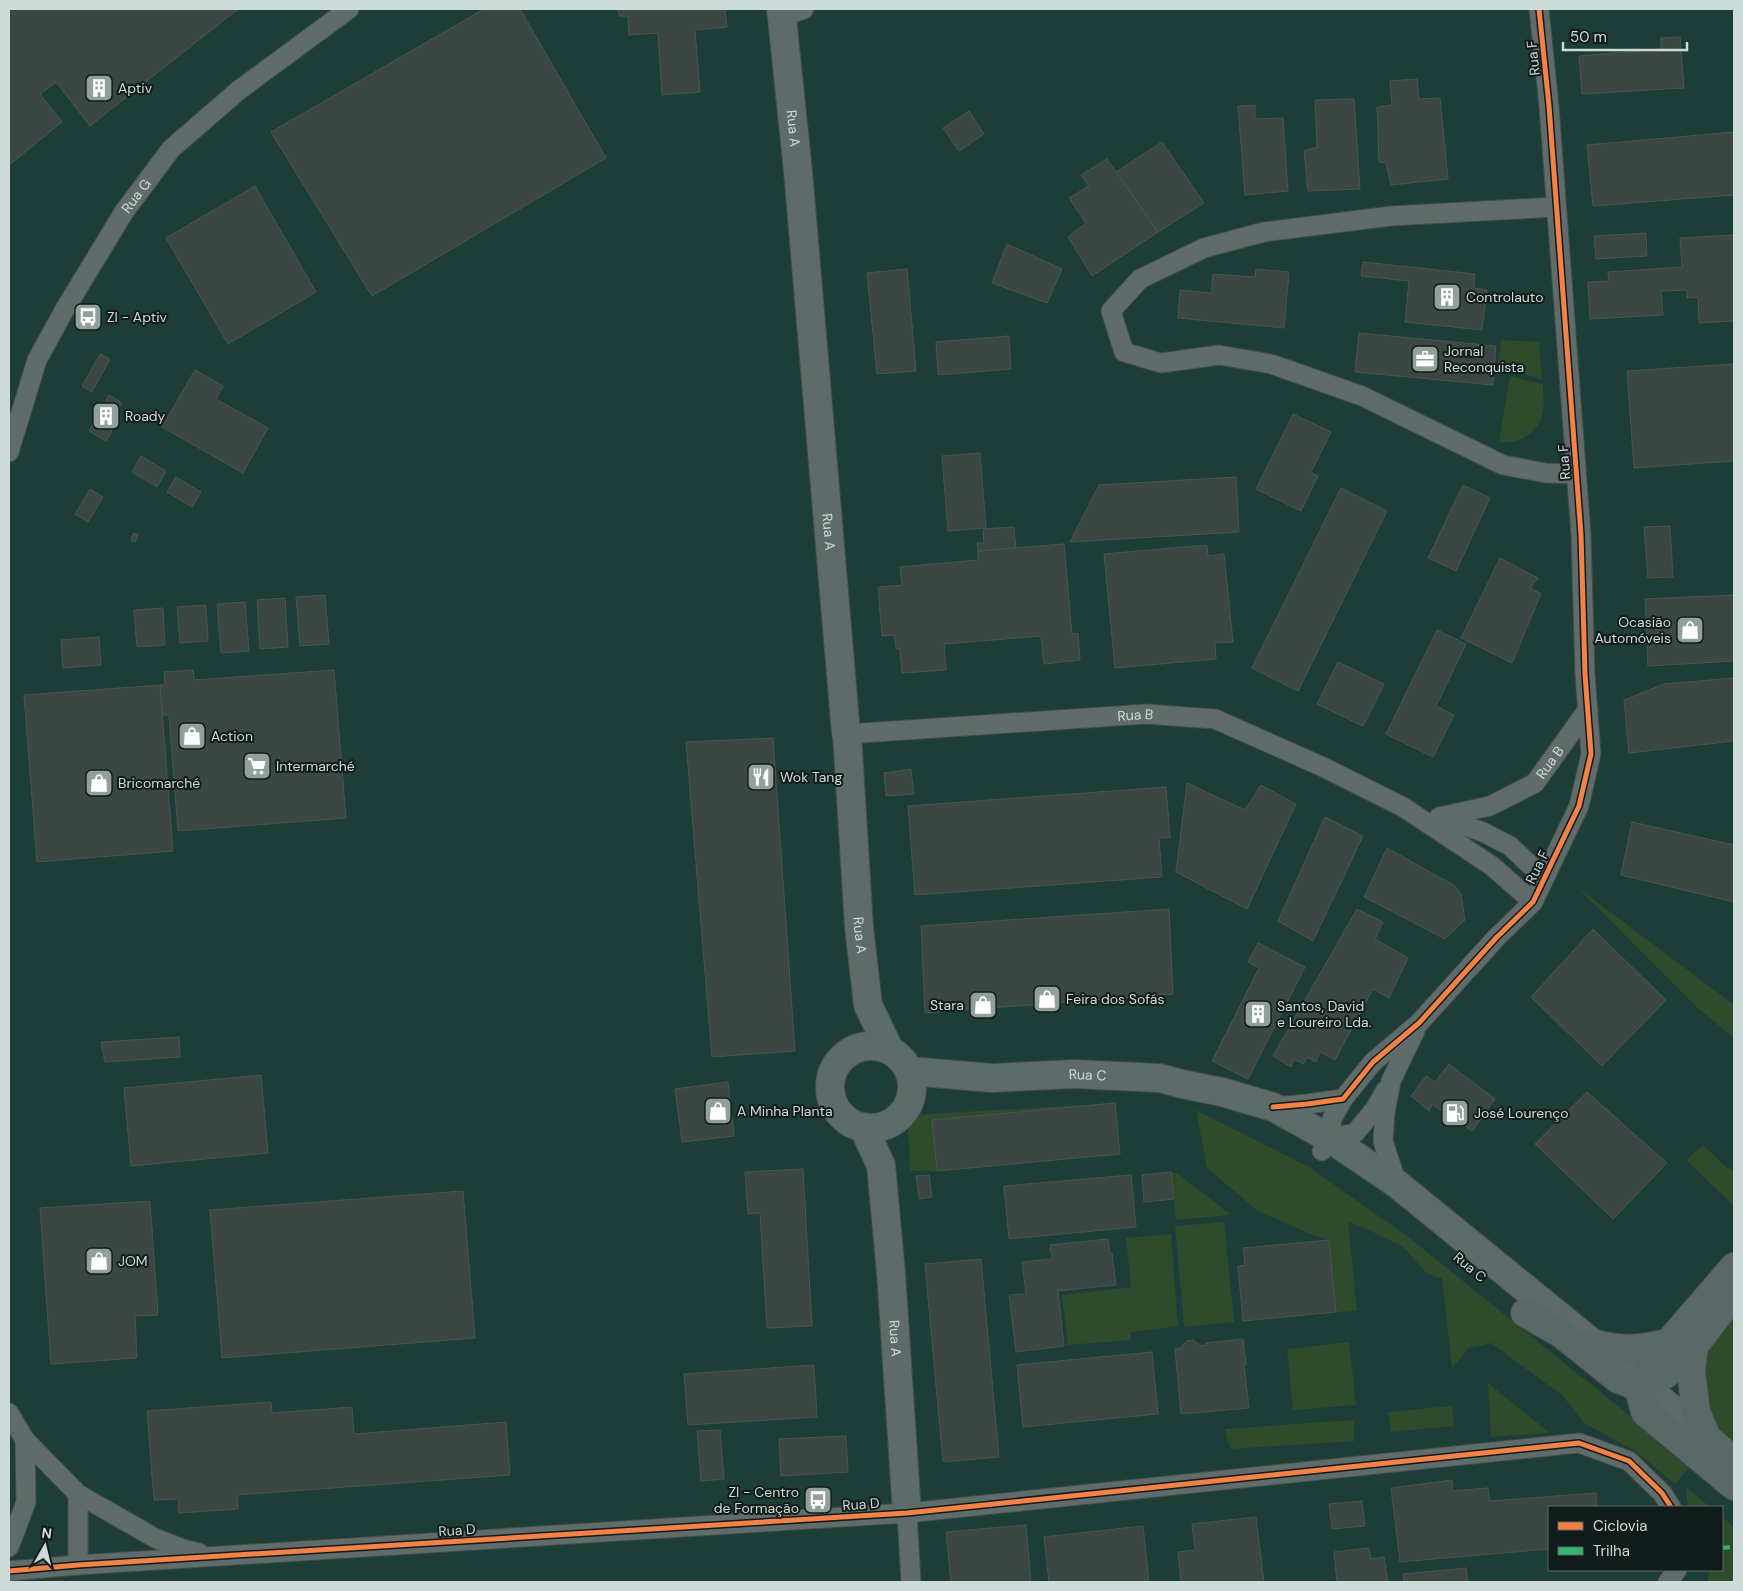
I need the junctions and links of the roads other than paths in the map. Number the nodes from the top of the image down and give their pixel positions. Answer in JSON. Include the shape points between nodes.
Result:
{"nodes":[{"id":1,"x":349,"y":9,"type":"edge"},
{"id":2,"x":1539,"y":9,"type":"edge"},
{"id":3,"x":789,"y":11,"type":"edge"},
{"id":4,"x":1556,"y":207,"type":"junction"},
{"id":5,"x":9,"y":452,"type":"edge"},
{"id":6,"x":1576,"y":474,"type":"junction"},
{"id":7,"x":1588,"y":709,"type":"junction"},
{"id":8,"x":847,"y":734,"type":"junction"},
{"id":9,"x":1403,"y":806,"type":"junction"},
{"id":10,"x":1439,"y":817,"type":"junction"},
{"id":11,"x":1544,"y":878,"type":"junction"},
{"id":12,"x":1533,"y":902,"type":"junction"},
{"id":13,"x":868,"y":1005,"type":"junction"},
{"id":14,"x":1418,"y":1023,"type":"junction"},
{"id":15,"x":856,"y":1048,"type":"junction"},
{"id":16,"x":889,"y":1049,"type":"junction"},
{"id":17,"x":909,"y":1071,"type":"junction"},
{"id":18,"x":992,"y":1078,"type":"junction"},
{"id":19,"x":1391,"y":1081,"type":"junction"},
{"id":20,"x":1182,"y":1084,"type":"junction"},
{"id":21,"x":1343,"y":1099,"type":"junction"},
{"id":22,"x":1273,"y":1107,"type":"junction"},
{"id":23,"x":901,"y":1115,"type":"junction"},
{"id":24,"x":863,"y":1127,"type":"junction"},
{"id":25,"x":1325,"y":1145,"type":"junction"},
{"id":26,"x":881,"y":1165,"type":"junction"},
{"id":27,"x":1397,"y":1184,"type":"junction"},
{"id":28,"x":1734,"y":1267,"type":"edge"},
{"id":29,"x":1734,"y":1294,"type":"edge"},
{"id":30,"x":1525,"y":1313,"type":"junction"},
{"id":31,"x":1592,"y":1343,"type":"junction"},
{"id":32,"x":1681,"y":1344,"type":"junction"},
{"id":33,"x":1642,"y":1384,"type":"junction"},
{"id":34,"x":1645,"y":1412,"type":"junction"},
{"id":35,"x":9,"y":1413,"type":"edge"},
{"id":36,"x":1707,"y":1438,"type":"junction"},
{"id":37,"x":25,"y":1440,"type":"junction"},
{"id":38,"x":1734,"y":1460,"type":"edge"},
{"id":39,"x":1734,"y":1486,"type":"edge"},
{"id":40,"x":78,"y":1494,"type":"junction"},
{"id":41,"x":1670,"y":1506,"type":"edge"},
{"id":42,"x":907,"y":1512,"type":"junction"},
{"id":43,"x":9,"y":1547,"type":"edge"},
{"id":44,"x":215,"y":1556,"type":"junction"},
{"id":45,"x":78,"y":1565,"type":"junction"},
{"id":46,"x":9,"y":1571,"type":"edge"},
{"id":47,"x":1676,"y":1571,"type":"edge"},
{"id":48,"x":911,"y":1582,"type":"edge"},
{"id":49,"x":1668,"y":1582,"type":"edge"}],
"edges":[{"from":1,"to":5,"type":"street","name":"Rua G","via":[[239,90],[171,149],[124,212],[41,352]]},
{"from":2,"to":4,"type":"street","name":"Rua F"},
{"from":3,"to":8,"type":"street","name":"Rua A","via":[[798,171]]},
{"from":4,"to":6,"type":"street","name":"Rua F"},
{"from":4,"to":6,"type":"street","via":[[1391,216],[1264,232],[1204,248],[1140,279],[1111,311],[1124,352],[1161,363],[1219,355],[1271,364],[1362,396],[1503,465],[1546,473]]},
{"from":6,"to":7,"type":"street","name":"Rua F"},
{"from":7,"to":10,"type":"street","name":"Rua B","via":[[1535,783],[1490,806]]},
{"from":7,"to":11,"type":"street","name":"Rua F","via":[[1591,754],[1580,806]]},
{"from":8,"to":9,"type":"street","name":"Rua B","via":[[1146,714],[1215,719]]},
{"from":8,"to":13,"type":"street","name":"Rua A","via":[[859,927]]},
{"from":9,"to":10,"type":"street","name":"Rua B"},
{"from":9,"to":12,"type":"street","name":"Rua B","via":[[1492,866]]},
{"from":10,"to":11,"type":"street","name":"Rua B","via":[[1483,832],[1510,846]]},
{"from":11,"to":12,"type":"street","name":"Rua F"},
{"from":12,"to":14,"type":"street"},
{"from":13,"to":15,"type":"street"},
{"from":13,"to":16,"type":"street","name":"Rua A"},
{"from":14,"to":19,"type":"street"},
{"from":14,"to":21,"type":"street","via":[[1373,1062]]},
{"from":15,"to":16,"type":"street","via":[[878,1046]]},
{"from":15,"to":24,"type":"street","via":[[837,1064],[831,1076],[830,1090],[840,1115]]},
{"from":16,"to":17,"type":"street","via":[[901,1058]]},
{"from":17,"to":18,"type":"street","name":"Rua C"},
{"from":17,"to":23,"type":"street","via":[[912,1092],[910,1102]]},
{"from":18,"to":20,"type":"street","name":"Rua C","via":[[1074,1074],[1160,1078]]},
{"from":18,"to":23,"type":"street","name":"Rua C","via":[[920,1097]]},
{"from":19,"to":25,"type":"street","via":[[1355,1133]]},
{"from":19,"to":27,"type":"street","via":[[1383,1141]]},
{"from":20,"to":22,"type":"street","name":"Rua C"},
{"from":20,"to":25,"type":"street","name":"Rua C"},
{"from":21,"to":22,"type":"street"},
{"from":21,"to":25,"type":"street","via":[[1332,1119]]},
{"from":22,"to":25,"type":"street","name":"Rua C"},
{"from":23,"to":24,"type":"street","via":[[881,1127]]},
{"from":23,"to":26,"type":"street","name":"Rua A"},
{"from":24,"to":26,"type":"street","name":"Rua A"},
{"from":25,"to":27,"type":"street","name":"Rua C"},
{"from":25,"to":30,"type":"street","name":"Rua C"},
{"from":26,"to":42,"type":"street","name":"Rua A","via":[[892,1273]]},
{"from":27,"to":31,"type":"street","name":"Rua C"},
{"from":28,"to":32,"type":"main road"},
{"from":29,"to":32,"type":"main road"},
{"from":30,"to":33,"type":"main road","via":[[1562,1334],[1618,1379]]},
{"from":30,"to":34,"type":"street","name":"Rua C"},
{"from":31,"to":32,"type":"main road","via":[[1634,1350]]},
{"from":31,"to":33,"type":"street","name":"Rua C"},
{"from":32,"to":33,"type":"main road","via":[[1666,1374]]},
{"from":32,"to":36,"type":"main road","via":[[1691,1372],[1696,1412]]},
{"from":33,"to":34,"type":"main road"},
{"from":33,"to":36,"type":"street","name":"Rua C"},
{"from":34,"to":39,"type":"main road","name":"Rua C"},
{"from":35,"to":37,"type":"street"},
{"from":36,"to":38,"type":"main road","name":"Rua C"},
{"from":37,"to":40,"type":"street"},
{"from":37,"to":43,"type":"street","via":[[26,1502]]},
{"from":40,"to":44,"type":"street","via":[[155,1538]]},
{"from":40,"to":45,"type":"street"},
{"from":41,"to":42,"type":"street","name":"Rua D","via":[[1662,1493],[1629,1461],[1579,1443]]},
{"from":42,"to":44,"type":"street","name":"Rua D"},
{"from":42,"to":48,"type":"street"},
{"from":44,"to":45,"type":"street","name":"Rua D"},
{"from":45,"to":46,"type":"street","name":"Rua D"},
{"from":47,"to":49,"type":"street"}]}
